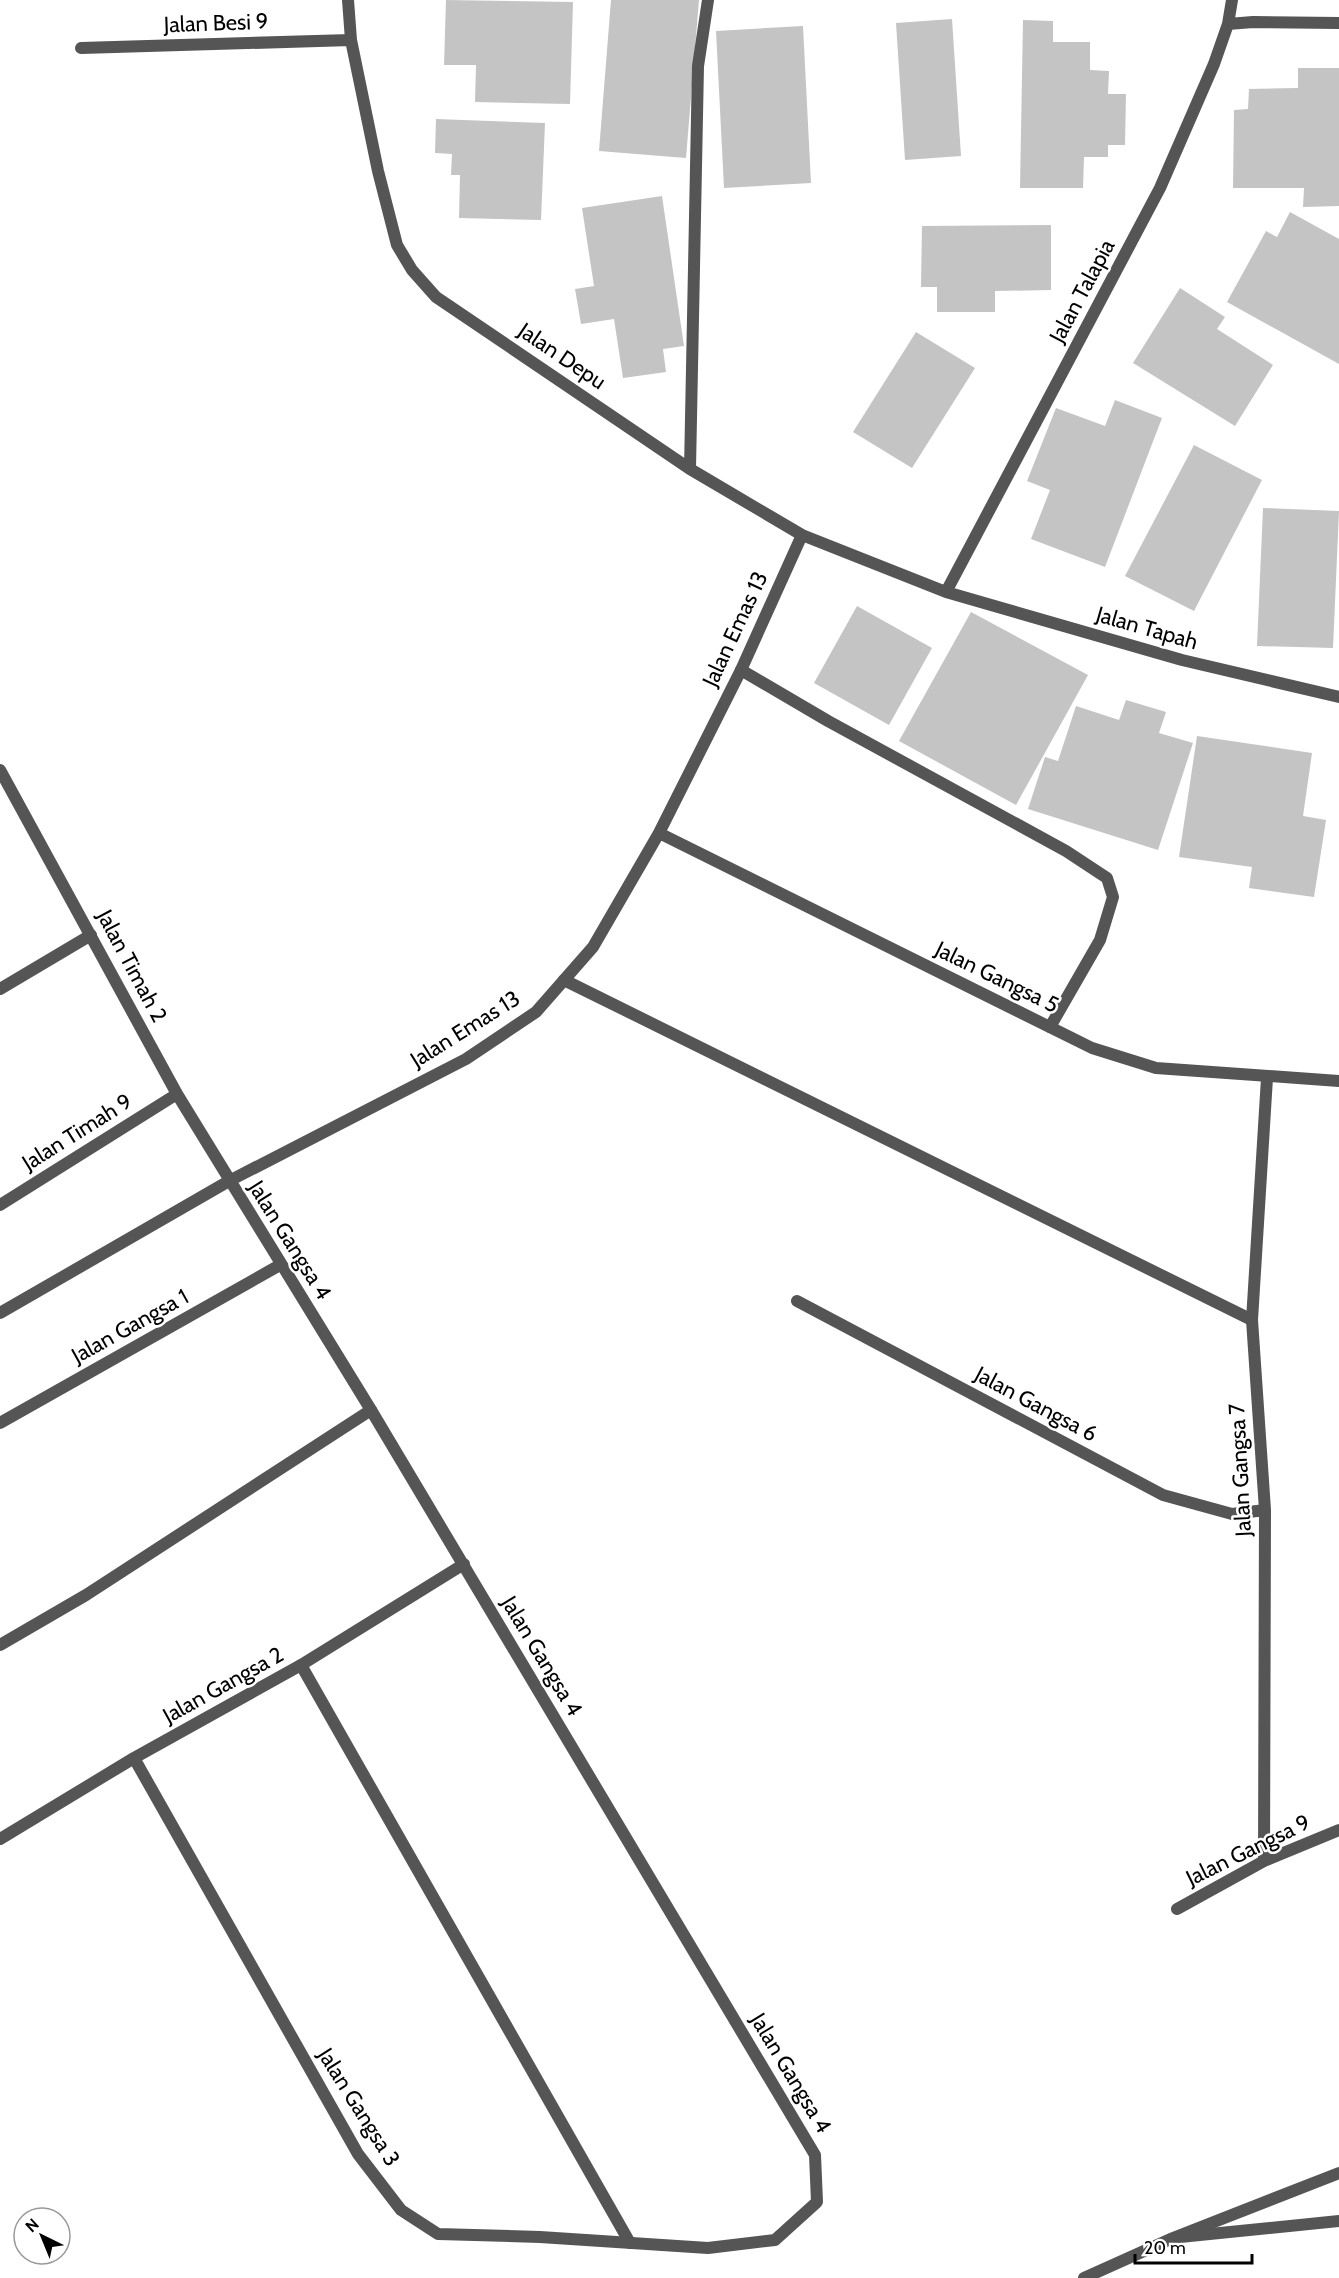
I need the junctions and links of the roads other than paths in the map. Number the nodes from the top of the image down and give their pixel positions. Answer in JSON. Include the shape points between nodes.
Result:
{"nodes":[{"id":1,"x":348,"y":0,"type":"edge"},
{"id":2,"x":708,"y":0,"type":"edge"},
{"id":3,"x":1232,"y":0,"type":"edge"},
{"id":4,"x":1339,"y":23,"type":"edge"},
{"id":5,"x":1228,"y":24,"type":"junction"},
{"id":6,"x":351,"y":40,"type":"junction"},
{"id":7,"x":81,"y":48,"type":"dead end"},
{"id":8,"x":690,"y":469,"type":"junction"},
{"id":9,"x":802,"y":535,"type":"junction"},
{"id":10,"x":946,"y":592,"type":"junction"},
{"id":11,"x":741,"y":670,"type":"junction"},
{"id":12,"x":1339,"y":697,"type":"edge"},
{"id":13,"x":1,"y":775,"type":"edge"},
{"id":14,"x":658,"y":833,"type":"junction"},
{"id":15,"x":91,"y":936,"type":"junction"},
{"id":16,"x":564,"y":980,"type":"junction"},
{"id":17,"x":0,"y":989,"type":"edge"},
{"id":18,"x":1050,"y":1027,"type":"junction"},
{"id":19,"x":1266,"y":1078,"type":"junction"},
{"id":20,"x":1339,"y":1081,"type":"edge"},
{"id":21,"x":177,"y":1094,"type":"junction"},
{"id":22,"x":229,"y":1181,"type":"junction"},
{"id":23,"x":0,"y":1205,"type":"edge"},
{"id":24,"x":280,"y":1265,"type":"junction"},
{"id":25,"x":797,"y":1301,"type":"dead end"},
{"id":26,"x":0,"y":1313,"type":"edge"},
{"id":27,"x":1252,"y":1320,"type":"junction"},
{"id":28,"x":371,"y":1410,"type":"junction"},
{"id":29,"x":0,"y":1423,"type":"edge"},
{"id":30,"x":1265,"y":1510,"type":"junction"},
{"id":31,"x":464,"y":1564,"type":"junction"},
{"id":32,"x":0,"y":1645,"type":"edge"},
{"id":33,"x":301,"y":1665,"type":"junction"},
{"id":34,"x":134,"y":1758,"type":"junction"},
{"id":35,"x":1339,"y":1830,"type":"edge"},
{"id":36,"x":0,"y":1839,"type":"edge"},
{"id":37,"x":1264,"y":1861,"type":"junction"},
{"id":38,"x":1176,"y":1910,"type":"dead end"},
{"id":39,"x":815,"y":2155,"type":"joint"},
{"id":40,"x":1339,"y":2173,"type":"edge"},
{"id":41,"x":1339,"y":2221,"type":"edge"},
{"id":42,"x":1173,"y":2238,"type":"junction"},
{"id":43,"x":630,"y":2242,"type":"junction"},
{"id":44,"x":1084,"y":2278,"type":"edge"}],
"edges":[{"from":1,"to":6,"type":"street","name":"Jalan Depu"},
{"from":2,"to":8,"type":"street","via":[[698,66]]},
{"from":3,"to":5,"type":"street","name":"Jalan Talapia"},
{"from":4,"to":5,"type":"street"},
{"from":5,"to":10,"type":"street","name":"Jalan Talapia","via":[[1160,188]]},
{"from":6,"to":7,"type":"street","name":"Jalan Besi 9"},
{"from":6,"to":8,"type":"street","name":"Jalan Depu","via":[[397,245],[412,270],[436,297]]},
{"from":8,"to":9,"type":"street","name":"Jalan Depu"},
{"from":9,"to":10,"type":"street","name":"Jalan Depu"},
{"from":9,"to":11,"type":"street","name":"Jalan Emas 13"},
{"from":10,"to":12,"type":"street","name":"Jalan Tapah","via":[[1182,660]]},
{"from":11,"to":14,"type":"street","name":"Jalan Emas 13"},
{"from":11,"to":18,"type":"street","via":[[828,722],[1066,851],[1107,878],[1113,897],[1100,940]]},
{"from":13,"to":15,"type":"street","name":"Jalan Timah 2"},
{"from":14,"to":16,"type":"street","name":"Jalan Emas 13","via":[[593,947]]},
{"from":14,"to":18,"type":"street","name":"Jalan Gangsa 5"},
{"from":15,"to":17,"type":"street"},
{"from":15,"to":21,"type":"street","name":"Jalan Timah 2"},
{"from":16,"to":22,"type":"street","name":"Jalan Emas 13","via":[[536,1012],[466,1059]]},
{"from":16,"to":27,"type":"street"},
{"from":18,"to":19,"type":"street","name":"Jalan Gangsa 5","via":[[1092,1048],[1156,1068]]},
{"from":19,"to":20,"type":"street","name":"Jalan Gangsa 5"},
{"from":19,"to":27,"type":"street","name":"Jalan Gangsa 7"},
{"from":21,"to":22,"type":"street","name":"Jalan Timah 2"},
{"from":21,"to":23,"type":"street","name":"Jalan Timah 9"},
{"from":22,"to":24,"type":"street","name":"Jalan Gangsa 4"},
{"from":22,"to":26,"type":"street","name":"Jalan Emas 13"},
{"from":24,"to":28,"type":"street","name":"Jalan Gangsa 4"},
{"from":24,"to":29,"type":"street","name":"Jalan Gangsa 1"},
{"from":25,"to":30,"type":"street","name":"Jalan Gangsa 6","via":[[1163,1495],[1232,1514]]},
{"from":27,"to":30,"type":"street","name":"Jalan Gangsa 7"},
{"from":28,"to":31,"type":"street","name":"Jalan Gangsa 4"},
{"from":28,"to":32,"type":"street","via":[[86,1595]]},
{"from":30,"to":37,"type":"street","name":"Jalan Gangsa 7"},
{"from":31,"to":33,"type":"street","name":"Jalan Gangsa 2"},
{"from":31,"to":39,"type":"street","name":"Jalan Gangsa 4"},
{"from":33,"to":34,"type":"street","name":"Jalan Gangsa 2"},
{"from":33,"to":43,"type":"street"},
{"from":34,"to":36,"type":"street","name":"Jalan Gangsa 2"},
{"from":34,"to":43,"type":"street","name":"Jalan Gangsa 3","via":[[358,2154],[401,2210],[438,2234]]},
{"from":35,"to":37,"type":"street","name":"Jalan Gangsa 9"},
{"from":37,"to":38,"type":"street","name":"Jalan Gangsa 9"},
{"from":39,"to":43,"type":"street","name":"Jalan Gangsa 3","via":[[817,2202],[775,2240],[708,2248]]},
{"from":40,"to":42,"type":"street"},
{"from":41,"to":42,"type":"street"},
{"from":42,"to":44,"type":"street"}]}
